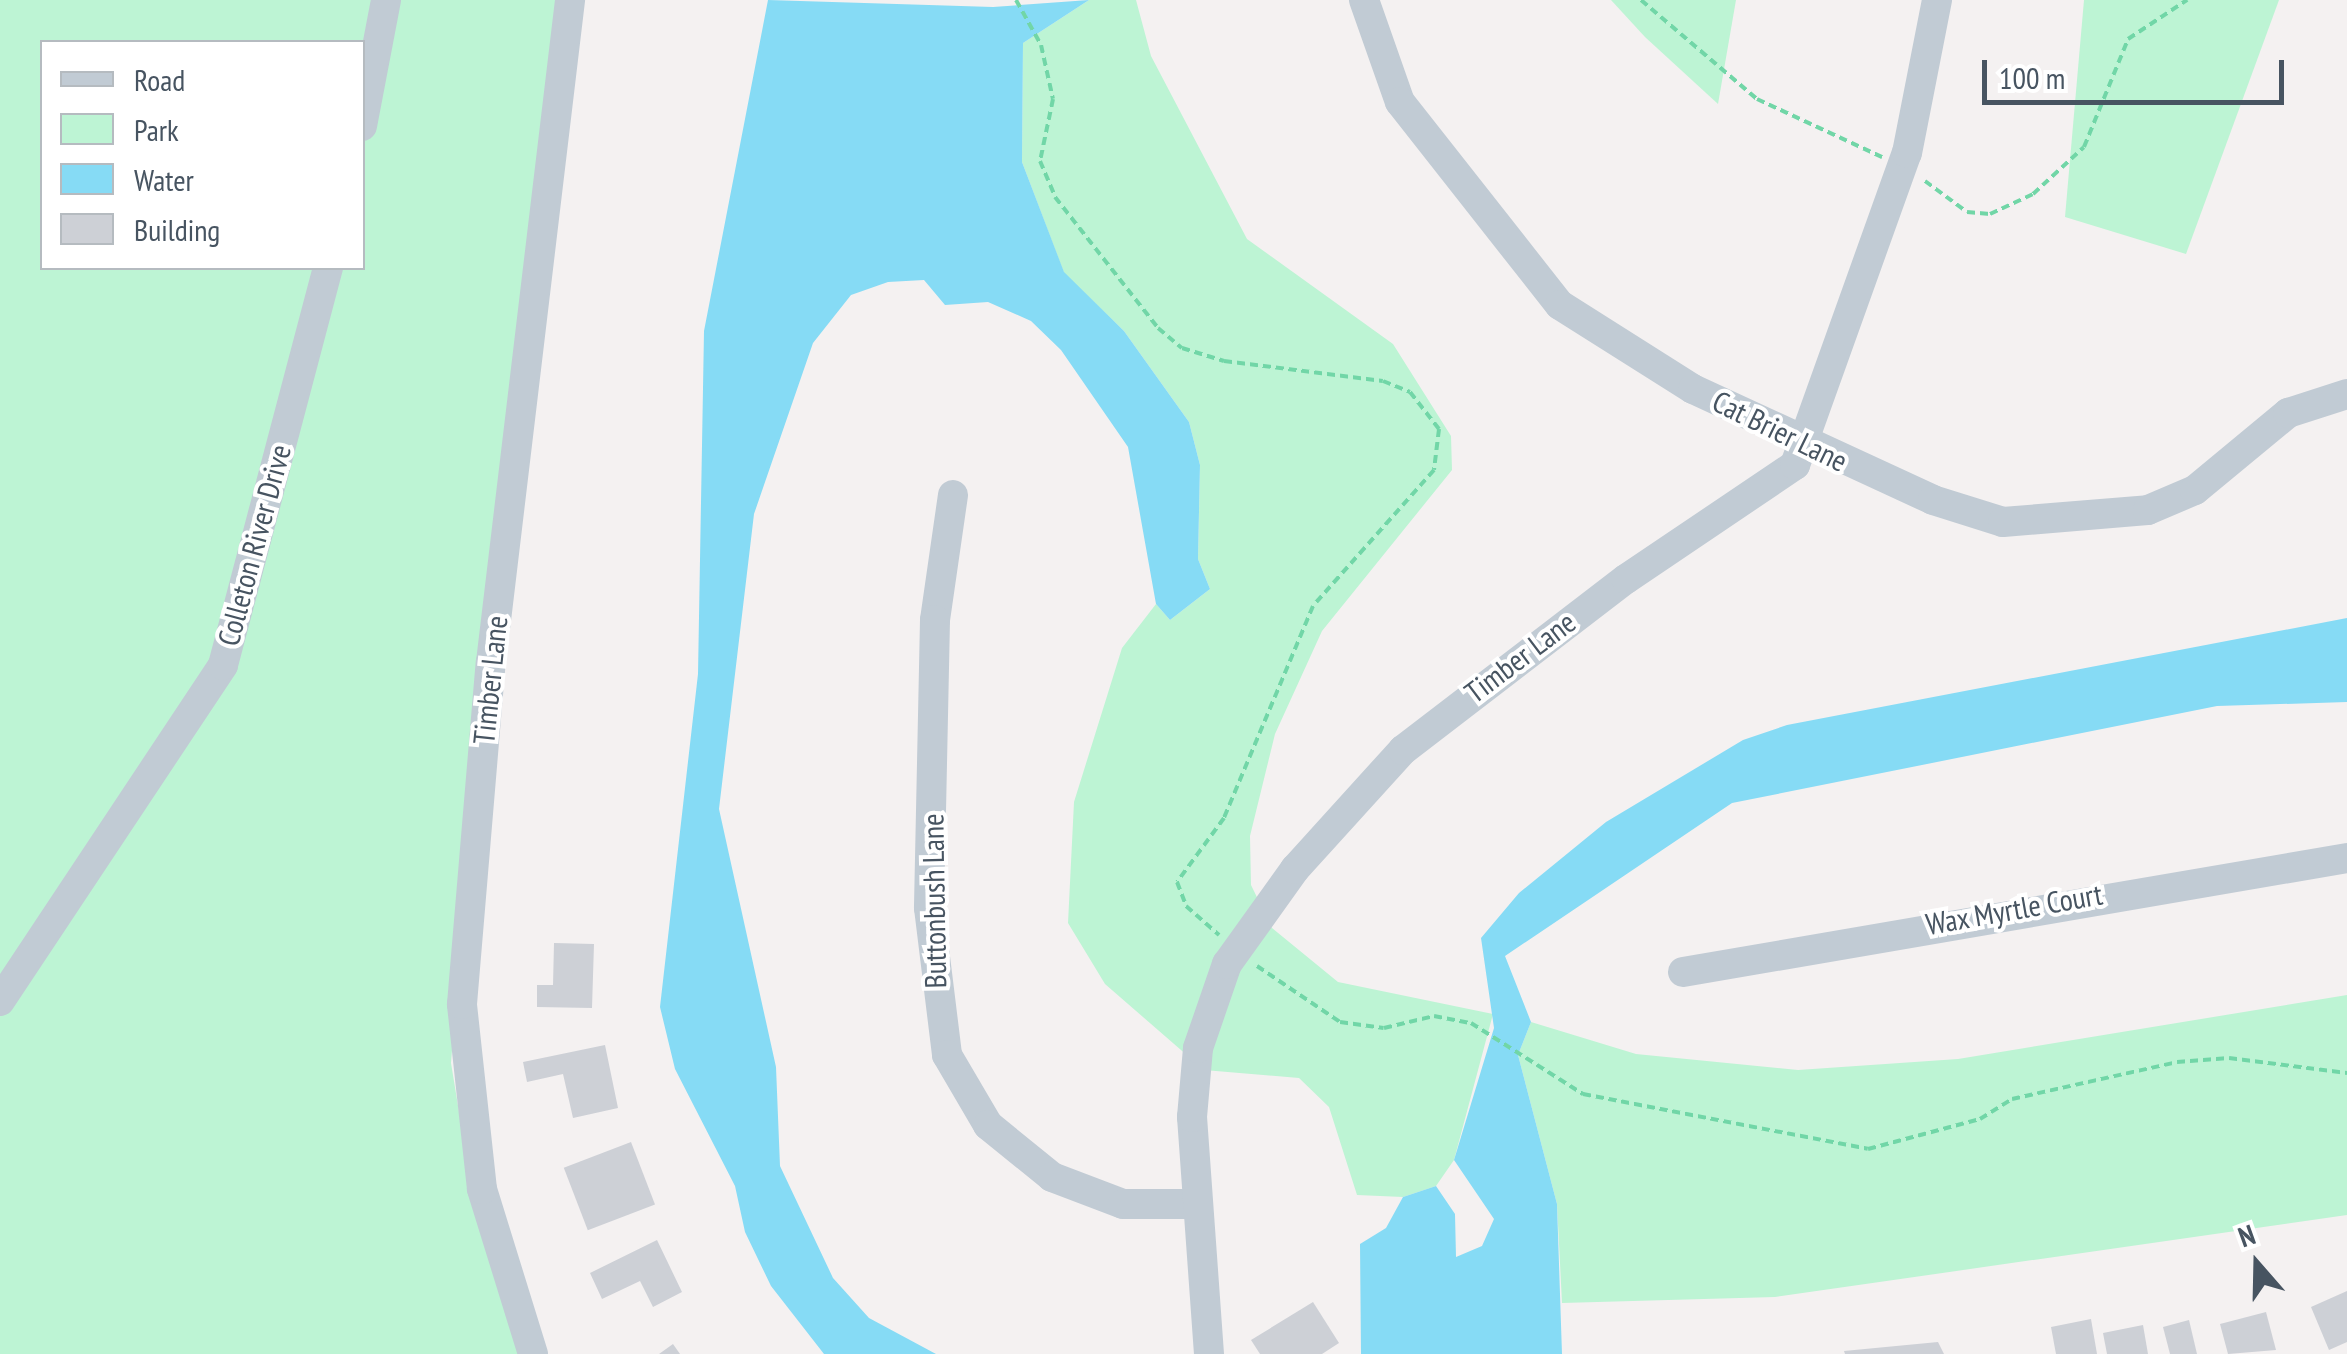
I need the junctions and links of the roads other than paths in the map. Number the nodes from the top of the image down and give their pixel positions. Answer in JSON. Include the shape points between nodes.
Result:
{"nodes":[{"id":1,"x":386,"y":0,"type":"edge"},
{"id":2,"x":570,"y":0,"type":"edge"},
{"id":3,"x":1364,"y":0,"type":"edge"},
{"id":4,"x":1937,"y":0,"type":"edge"},
{"id":5,"x":365,"y":110,"type":"edge"},
{"id":6,"x":327,"y":270,"type":"edge"},
{"id":7,"x":2347,"y":394,"type":"edge"},
{"id":8,"x":1801,"y":444,"type":"junction"},
{"id":9,"x":954,"y":495,"type":"dead end"},
{"id":10,"x":2347,"y":858,"type":"edge"},
{"id":11,"x":1682,"y":972,"type":"dead end"},
{"id":12,"x":0,"y":1001,"type":"edge"},
{"id":13,"x":1194,"y":1204,"type":"junction"},
{"id":14,"x":533,"y":1354,"type":"edge"},
{"id":15,"x":1209,"y":1354,"type":"edge"}],
"edges":[{"from":1,"to":5,"type":"street"},
{"from":2,"to":14,"type":"street","name":"Timber Lane","via":[[491,662],[462,1004],[482,1189]]},
{"from":3,"to":8,"type":"street","name":"Cat Brier Lane","via":[[1400,102],[1540,286],[1633,357]]},
{"from":4,"to":8,"type":"street","name":"Timber Lane","via":[[1907,153]]},
{"from":6,"to":12,"type":"street","name":"Colleton River Drive","via":[[222,665]]},
{"from":7,"to":8,"type":"street","name":"Cat Brier Lane","via":[[2270,424],[2172,504],[2080,518],[1988,520]]},
{"from":8,"to":13,"type":"street","name":"Timber Lane","via":[[1783,476],[1626,578],[1403,750],[1295,868],[1237,950],[1198,1048]]},
{"from":9,"to":13,"type":"street","name":"Buttonbush Lane","via":[[935,620],[930,908],[948,1056],[988,1125],[1052,1177],[1123,1204]]},
{"from":10,"to":11,"type":"street","name":"Wax Myrtle Court"},
{"from":13,"to":15,"type":"street","name":"Timber Lane"}]}
